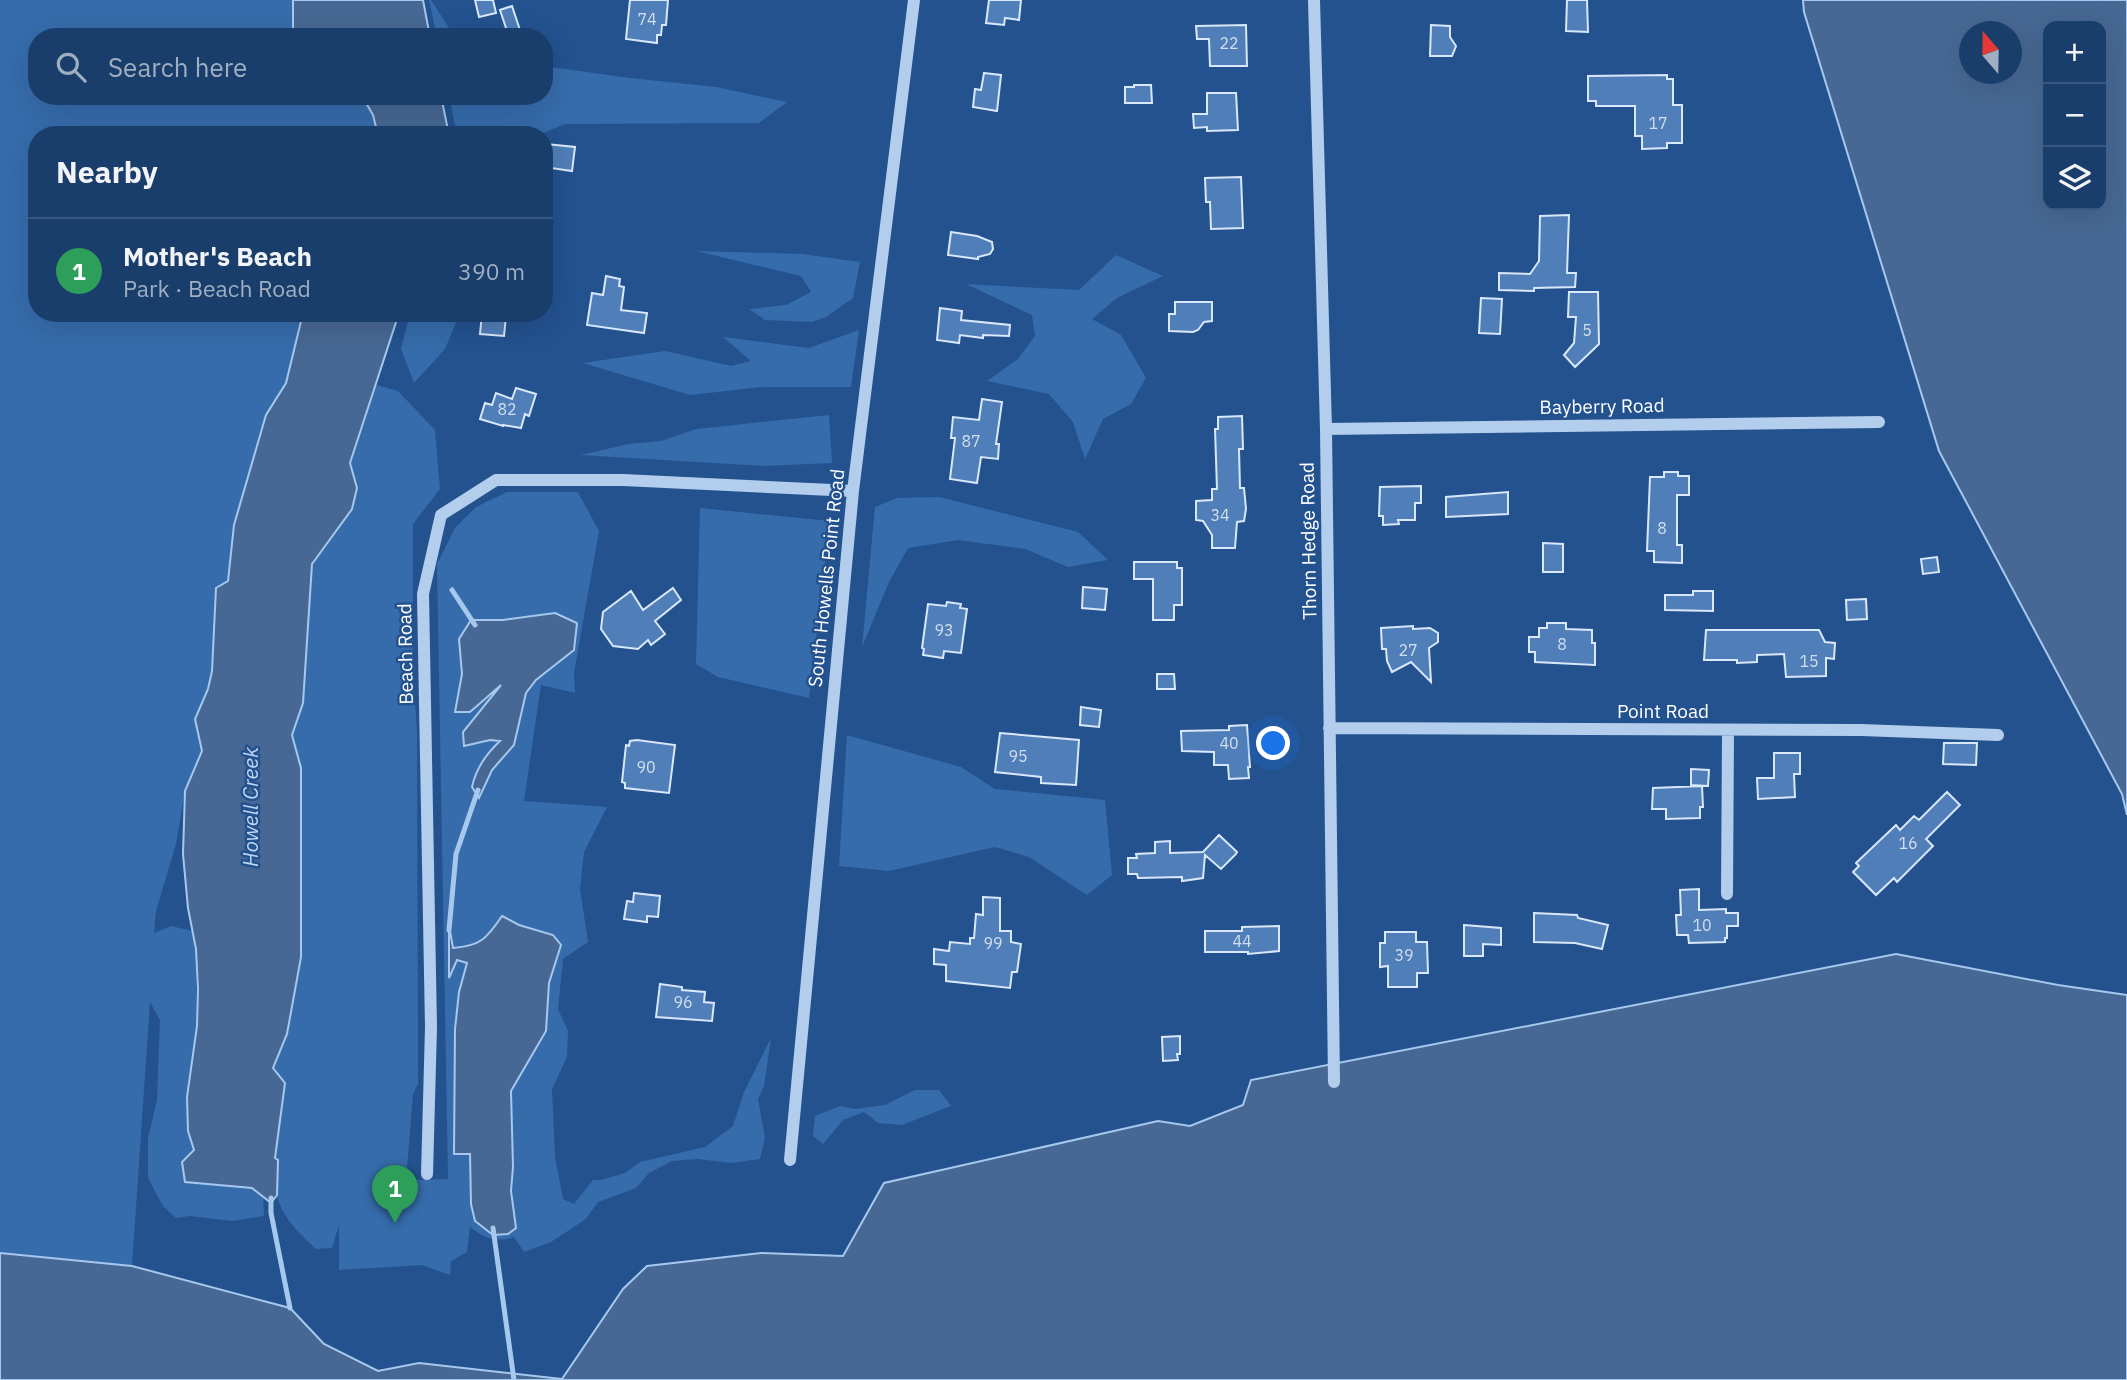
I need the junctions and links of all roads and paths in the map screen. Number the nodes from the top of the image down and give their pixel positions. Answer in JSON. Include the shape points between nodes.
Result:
{"nodes":[{"id":1,"x":914,"y":0,"type":"edge"},
{"id":2,"x":1314,"y":0,"type":"edge"},
{"id":3,"x":1879,"y":422,"type":"dead end"},
{"id":4,"x":1326,"y":429,"type":"junction"},
{"id":5,"x":853,"y":491,"type":"junction"},
{"id":6,"x":1329,"y":728,"type":"junction"},
{"id":7,"x":1728,"y":730,"type":"junction"},
{"id":8,"x":1998,"y":735,"type":"dead end"},
{"id":9,"x":1727,"y":894,"type":"dead end"},
{"id":10,"x":1334,"y":1082,"type":"dead end"},
{"id":11,"x":790,"y":1160,"type":"dead end"},
{"id":12,"x":427,"y":1174,"type":"dead end"}],
"edges":[{"from":1,"to":5,"type":"street","name":"South Howells Point Road"},
{"from":2,"to":4,"type":"street","name":"Thorn Hedge Road"},
{"from":3,"to":4,"type":"street","name":"Bayberry Road"},
{"from":4,"to":6,"type":"street","name":"Thorn Hedge Road"},
{"from":5,"to":11,"type":"street","name":"South Howells Point Road"},
{"from":5,"to":12,"type":"street","name":"Beach Road","via":[[623,480],[496,480],[441,515],[423,594],[431,1027]]},
{"from":6,"to":7,"type":"street","name":"Point Road"},
{"from":6,"to":10,"type":"street","name":"Thorn Hedge Road"},
{"from":7,"to":8,"type":"street","name":"Point Road"},
{"from":7,"to":9,"type":"street"}]}
